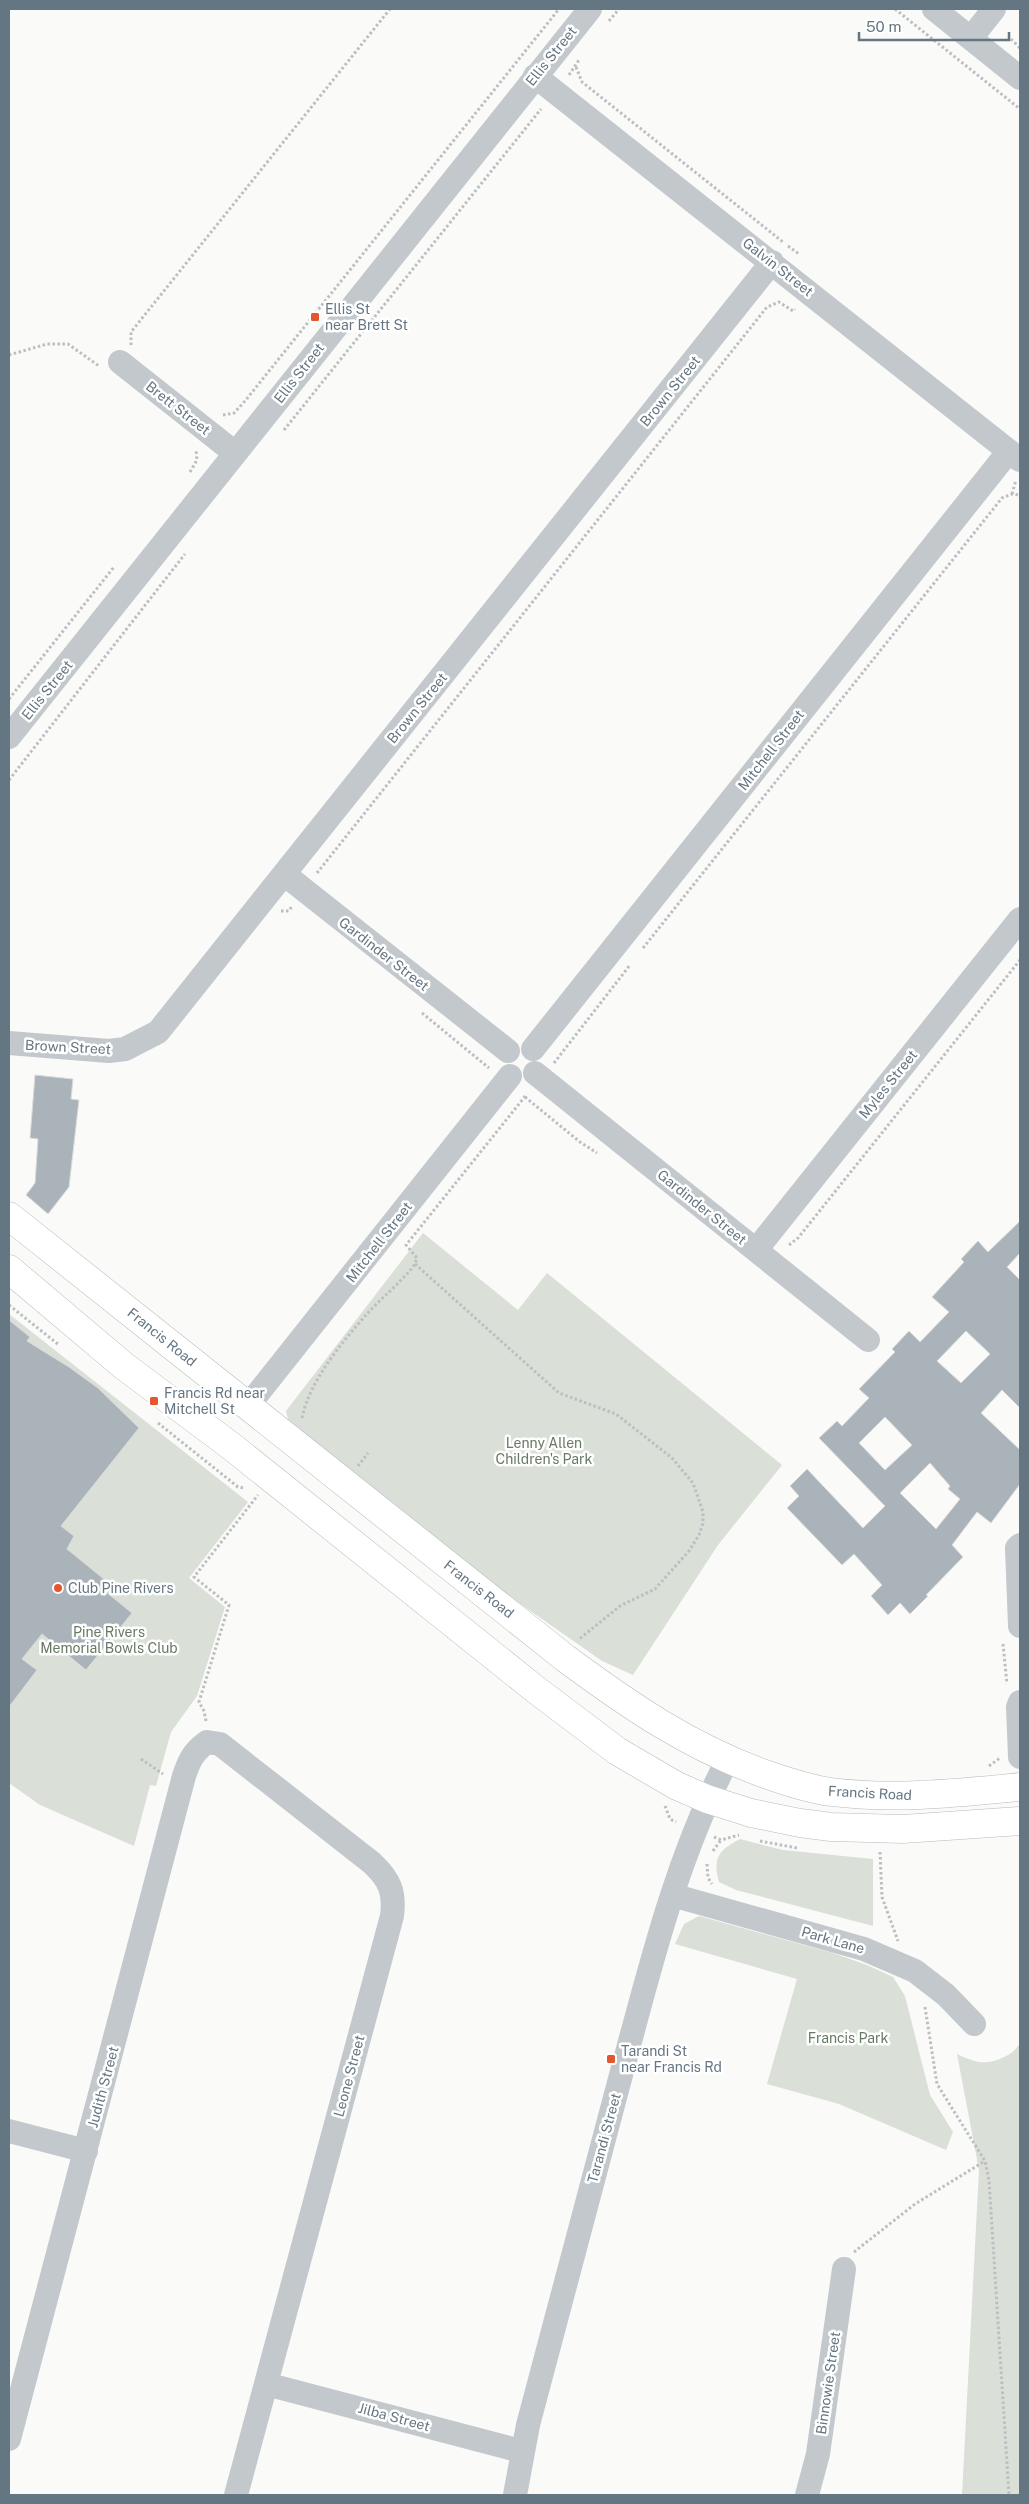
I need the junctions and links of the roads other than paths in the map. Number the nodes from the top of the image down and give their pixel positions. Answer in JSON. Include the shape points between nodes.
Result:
{"nodes":[{"id":1,"x":590,"y":9,"type":"edge"},
{"id":2,"x":934,"y":9,"type":"edge"},
{"id":3,"x":994,"y":9,"type":"edge"},
{"id":4,"x":971,"y":38,"type":"junction"},
{"id":5,"x":535,"y":76,"type":"junction"},
{"id":6,"x":1020,"y":78,"type":"edge"},
{"id":7,"x":772,"y":262,"type":"junction"},
{"id":8,"x":120,"y":362,"type":"road end"},
{"id":9,"x":235,"y":453,"type":"junction"},
{"id":10,"x":1016,"y":462,"type":"edge"},
{"id":11,"x":9,"y":737,"type":"edge"},
{"id":12,"x":284,"y":874,"type":"junction"},
{"id":13,"x":1020,"y":919,"type":"edge"},
{"id":14,"x":9,"y":1043,"type":"edge"},
{"id":15,"x":533,"y":1049,"type":"junction"},
{"id":16,"x":508,"y":1051,"type":"junction"},
{"id":17,"x":538,"y":1076,"type":"junction"},
{"id":18,"x":508,"y":1079,"type":"junction"},
{"id":19,"x":9,"y":1216,"type":"edge"},
{"id":20,"x":761,"y":1254,"type":"junction"},
{"id":21,"x":9,"y":1269,"type":"edge"},
{"id":22,"x":868,"y":1340,"type":"dead end"},
{"id":23,"x":247,"y":1407,"type":"junction"},
{"id":24,"x":1019,"y":1546,"type":"edge"},
{"id":25,"x":1020,"y":1626,"type":"edge"},
{"id":26,"x":1020,"y":1702,"type":"edge"},
{"id":27,"x":206,"y":1742,"type":"joint"},
{"id":28,"x":1020,"y":1756,"type":"edge"},
{"id":29,"x":727,"y":1761,"type":"junction"},
{"id":30,"x":1020,"y":1787,"type":"edge"},
{"id":31,"x":707,"y":1799,"type":"junction"},
{"id":32,"x":1020,"y":1821,"type":"edge"},
{"id":33,"x":672,"y":1895,"type":"junction"},
{"id":34,"x":974,"y":2024,"type":"dead end"},
{"id":35,"x":9,"y":2131,"type":"edge"},
{"id":36,"x":86,"y":2152,"type":"junction"},
{"id":37,"x":844,"y":2269,"type":"road end"},
{"id":38,"x":266,"y":2384,"type":"junction"},
{"id":39,"x":9,"y":2439,"type":"edge"},
{"id":40,"x":522,"y":2451,"type":"junction"},
{"id":41,"x":236,"y":2495,"type":"edge"},
{"id":42,"x":515,"y":2495,"type":"edge"},
{"id":43,"x":807,"y":2495,"type":"edge"}],
"edges":[{"from":1,"to":5,"type":"street","name":"Ellis Street"},
{"from":2,"to":4,"type":"street"},
{"from":3,"to":4,"type":"street"},
{"from":4,"to":6,"type":"street"},
{"from":5,"to":7,"type":"street","name":"Galvin Street"},
{"from":5,"to":9,"type":"street","name":"Ellis Street"},
{"from":7,"to":10,"type":"street","name":"Galvin Street"},
{"from":7,"to":12,"type":"street","name":"Brown Street"},
{"from":8,"to":9,"type":"street","name":"Brett Street","via":[[216,421]]},
{"from":9,"to":11,"type":"street","name":"Ellis Street"},
{"from":10,"to":15,"type":"street","name":"Mitchell Street"},
{"from":12,"to":14,"type":"street","name":"Brown Street","via":[[172,1015],[152,1035],[125,1049],[109,1051]]},
{"from":12,"to":16,"type":"street","name":"Gardinder Street"},
{"from":13,"to":20,"type":"street","name":"Myles Street"},
{"from":15,"to":16,"type":"street","via":[[523,1045]]},
{"from":15,"to":17,"type":"street","via":[[539,1058]]},
{"from":16,"to":18,"type":"street","via":[[504,1062]]},
{"from":17,"to":18,"type":"street"},
{"from":17,"to":20,"type":"street","name":"Gardinder Street"},
{"from":18,"to":23,"type":"street","name":"Mitchell Street"},
{"from":19,"to":23,"type":"main road","name":"Francis Road"},
{"from":20,"to":22,"type":"street","name":"Gardinder Street"},
{"from":21,"to":31,"type":"main road","via":[[124,1366],[239,1452],[577,1721],[648,1770]]},
{"from":23,"to":29,"type":"main road","name":"Francis Road","via":[[572,1663],[658,1723]]},
{"from":24,"to":25,"type":"street"},
{"from":26,"to":28,"type":"street"},
{"from":27,"to":36,"type":"street","name":"Judith Street","via":[[190,1758],[184,1776]]},
{"from":27,"to":38,"type":"street","name":"Leone Street","via":[[220,1744],[237,1756],[372,1864],[385,1875],[394,1900]]},
{"from":29,"to":30,"type":"main road","name":"Francis Road","via":[[791,1783],[830,1792],[944,1795]]},
{"from":29,"to":31,"type":"street","name":"Tarandi Street"},
{"from":31,"to":32,"type":"main road","via":[[751,1813],[830,1827],[903,1829]]},
{"from":31,"to":33,"type":"street","name":"Tarandi Street"},
{"from":33,"to":34,"type":"street","name":"Park Lane","via":[[864,1949],[915,1971],[946,1995]]},
{"from":33,"to":40,"type":"street","name":"Tarandi Street","via":[[651,1962]]},
{"from":35,"to":36,"type":"street"},
{"from":36,"to":39,"type":"street","name":"Judith Street"},
{"from":37,"to":43,"type":"street","name":"Binnowie Street","via":[[818,2454]]},
{"from":38,"to":40,"type":"street","name":"Jilba Street"},
{"from":38,"to":41,"type":"street","name":"Leone Street"},
{"from":40,"to":42,"type":"street","name":"Tarandi Street"}]}
